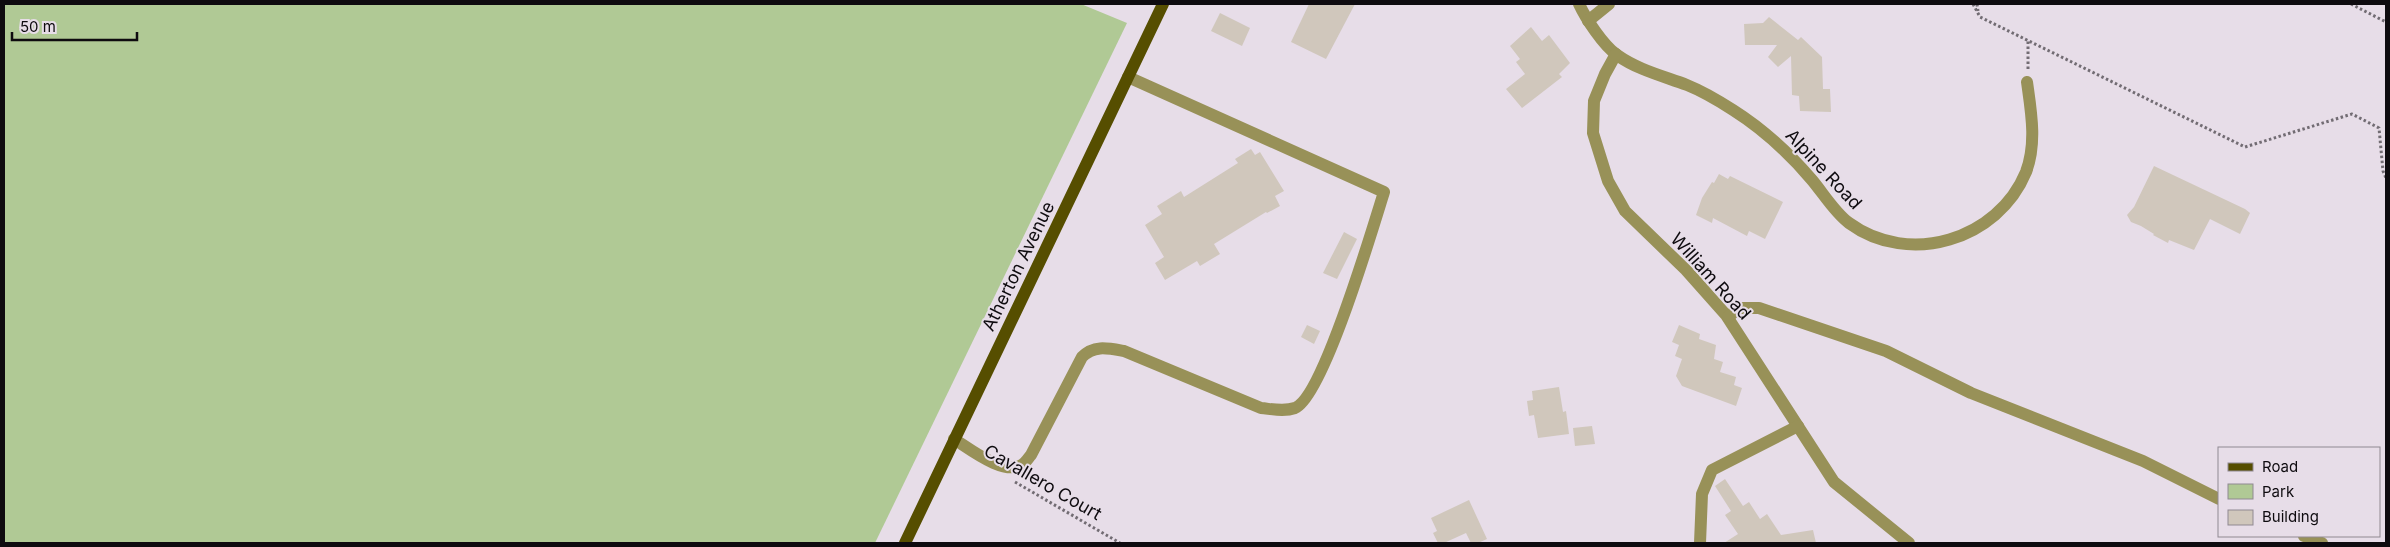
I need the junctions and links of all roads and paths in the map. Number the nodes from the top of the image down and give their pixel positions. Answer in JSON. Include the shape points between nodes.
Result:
{"nodes":[{"id":1,"x":1163,"y":4,"type":"edge"},
{"id":2,"x":1579,"y":4,"type":"edge"},
{"id":3,"x":1609,"y":4,"type":"edge"},
{"id":4,"x":1973,"y":4,"type":"edge"},
{"id":5,"x":1977,"y":4,"type":"edge"},
{"id":6,"x":2351,"y":4,"type":"edge"},
{"id":7,"x":1980,"y":17,"type":"junction"},
{"id":8,"x":1588,"y":21,"type":"junction"},
{"id":9,"x":2386,"y":22,"type":"edge"},
{"id":10,"x":2028,"y":41,"type":"junction"},
{"id":11,"x":1616,"y":54,"type":"junction"},
{"id":12,"x":1128,"y":77,"type":"junction"},
{"id":13,"x":2027,"y":82,"type":"joint"},
{"id":14,"x":2386,"y":178,"type":"edge"},
{"id":15,"x":1728,"y":317,"type":"junction"},
{"id":16,"x":1798,"y":426,"type":"junction"},
{"id":17,"x":954,"y":439,"type":"junction"},
{"id":18,"x":1011,"y":479,"type":"dead end"},
{"id":19,"x":2218,"y":498,"type":"edge"},
{"id":20,"x":2307,"y":537,"type":"edge"},
{"id":21,"x":905,"y":543,"type":"edge"},
{"id":22,"x":1120,"y":543,"type":"edge"},
{"id":23,"x":1700,"y":543,"type":"edge"},
{"id":24,"x":1909,"y":543,"type":"edge"},
{"id":25,"x":2322,"y":543,"type":"edge"}],
"edges":[{"from":1,"to":12,"type":"main road","name":"Atherton Avenue"},
{"from":2,"to":8,"type":"street","name":"Alpine Road"},
{"from":3,"to":8,"type":"street"},
{"from":4,"to":7,"type":"path"},
{"from":5,"to":7,"type":"path"},
{"from":6,"to":9,"type":"path"},
{"from":7,"to":10,"type":"path"},
{"from":8,"to":11,"type":"street","name":"Alpine Road"},
{"from":10,"to":13,"type":"path"},
{"from":10,"to":14,"type":"path","via":[[2245,147],[2352,114],[2379,128]]},
{"from":11,"to":13,"type":"street","name":"Alpine Road","via":[[1648,72],[1688,85],[1733,109],[1796,161],[1848,222],[1880,241],[1918,245],[1953,239],[1983,225],[2008,202],[2026,171],[2033,134]]},
{"from":11,"to":15,"type":"street","name":"William Road","via":[[1594,101],[1593,133],[1608,181],[1625,211],[1686,270]]},
{"from":12,"to":17,"type":"main road","name":"Atherton Avenue"},
{"from":12,"to":17,"type":"street","via":[[1384,192],[1340,325],[1313,387],[1296,408],[1261,408],[1124,351],[1090,349],[1082,357],[1031,455],[1022,465],[1009,467],[991,462]]},
{"from":15,"to":16,"type":"street","name":"William Road"},
{"from":15,"to":19,"type":"street","via":[[1739,308],[1758,308],[1886,351],[1946,382],[2143,461]]},
{"from":16,"to":23,"type":"street","via":[[1712,470],[1702,494]]},
{"from":16,"to":24,"type":"street","name":"William Road","via":[[1834,482]]},
{"from":17,"to":21,"type":"main road","name":"Atherton Avenue"},
{"from":18,"to":22,"type":"path","name":"Cavallero Court"},
{"from":20,"to":25,"type":"street"}]}
